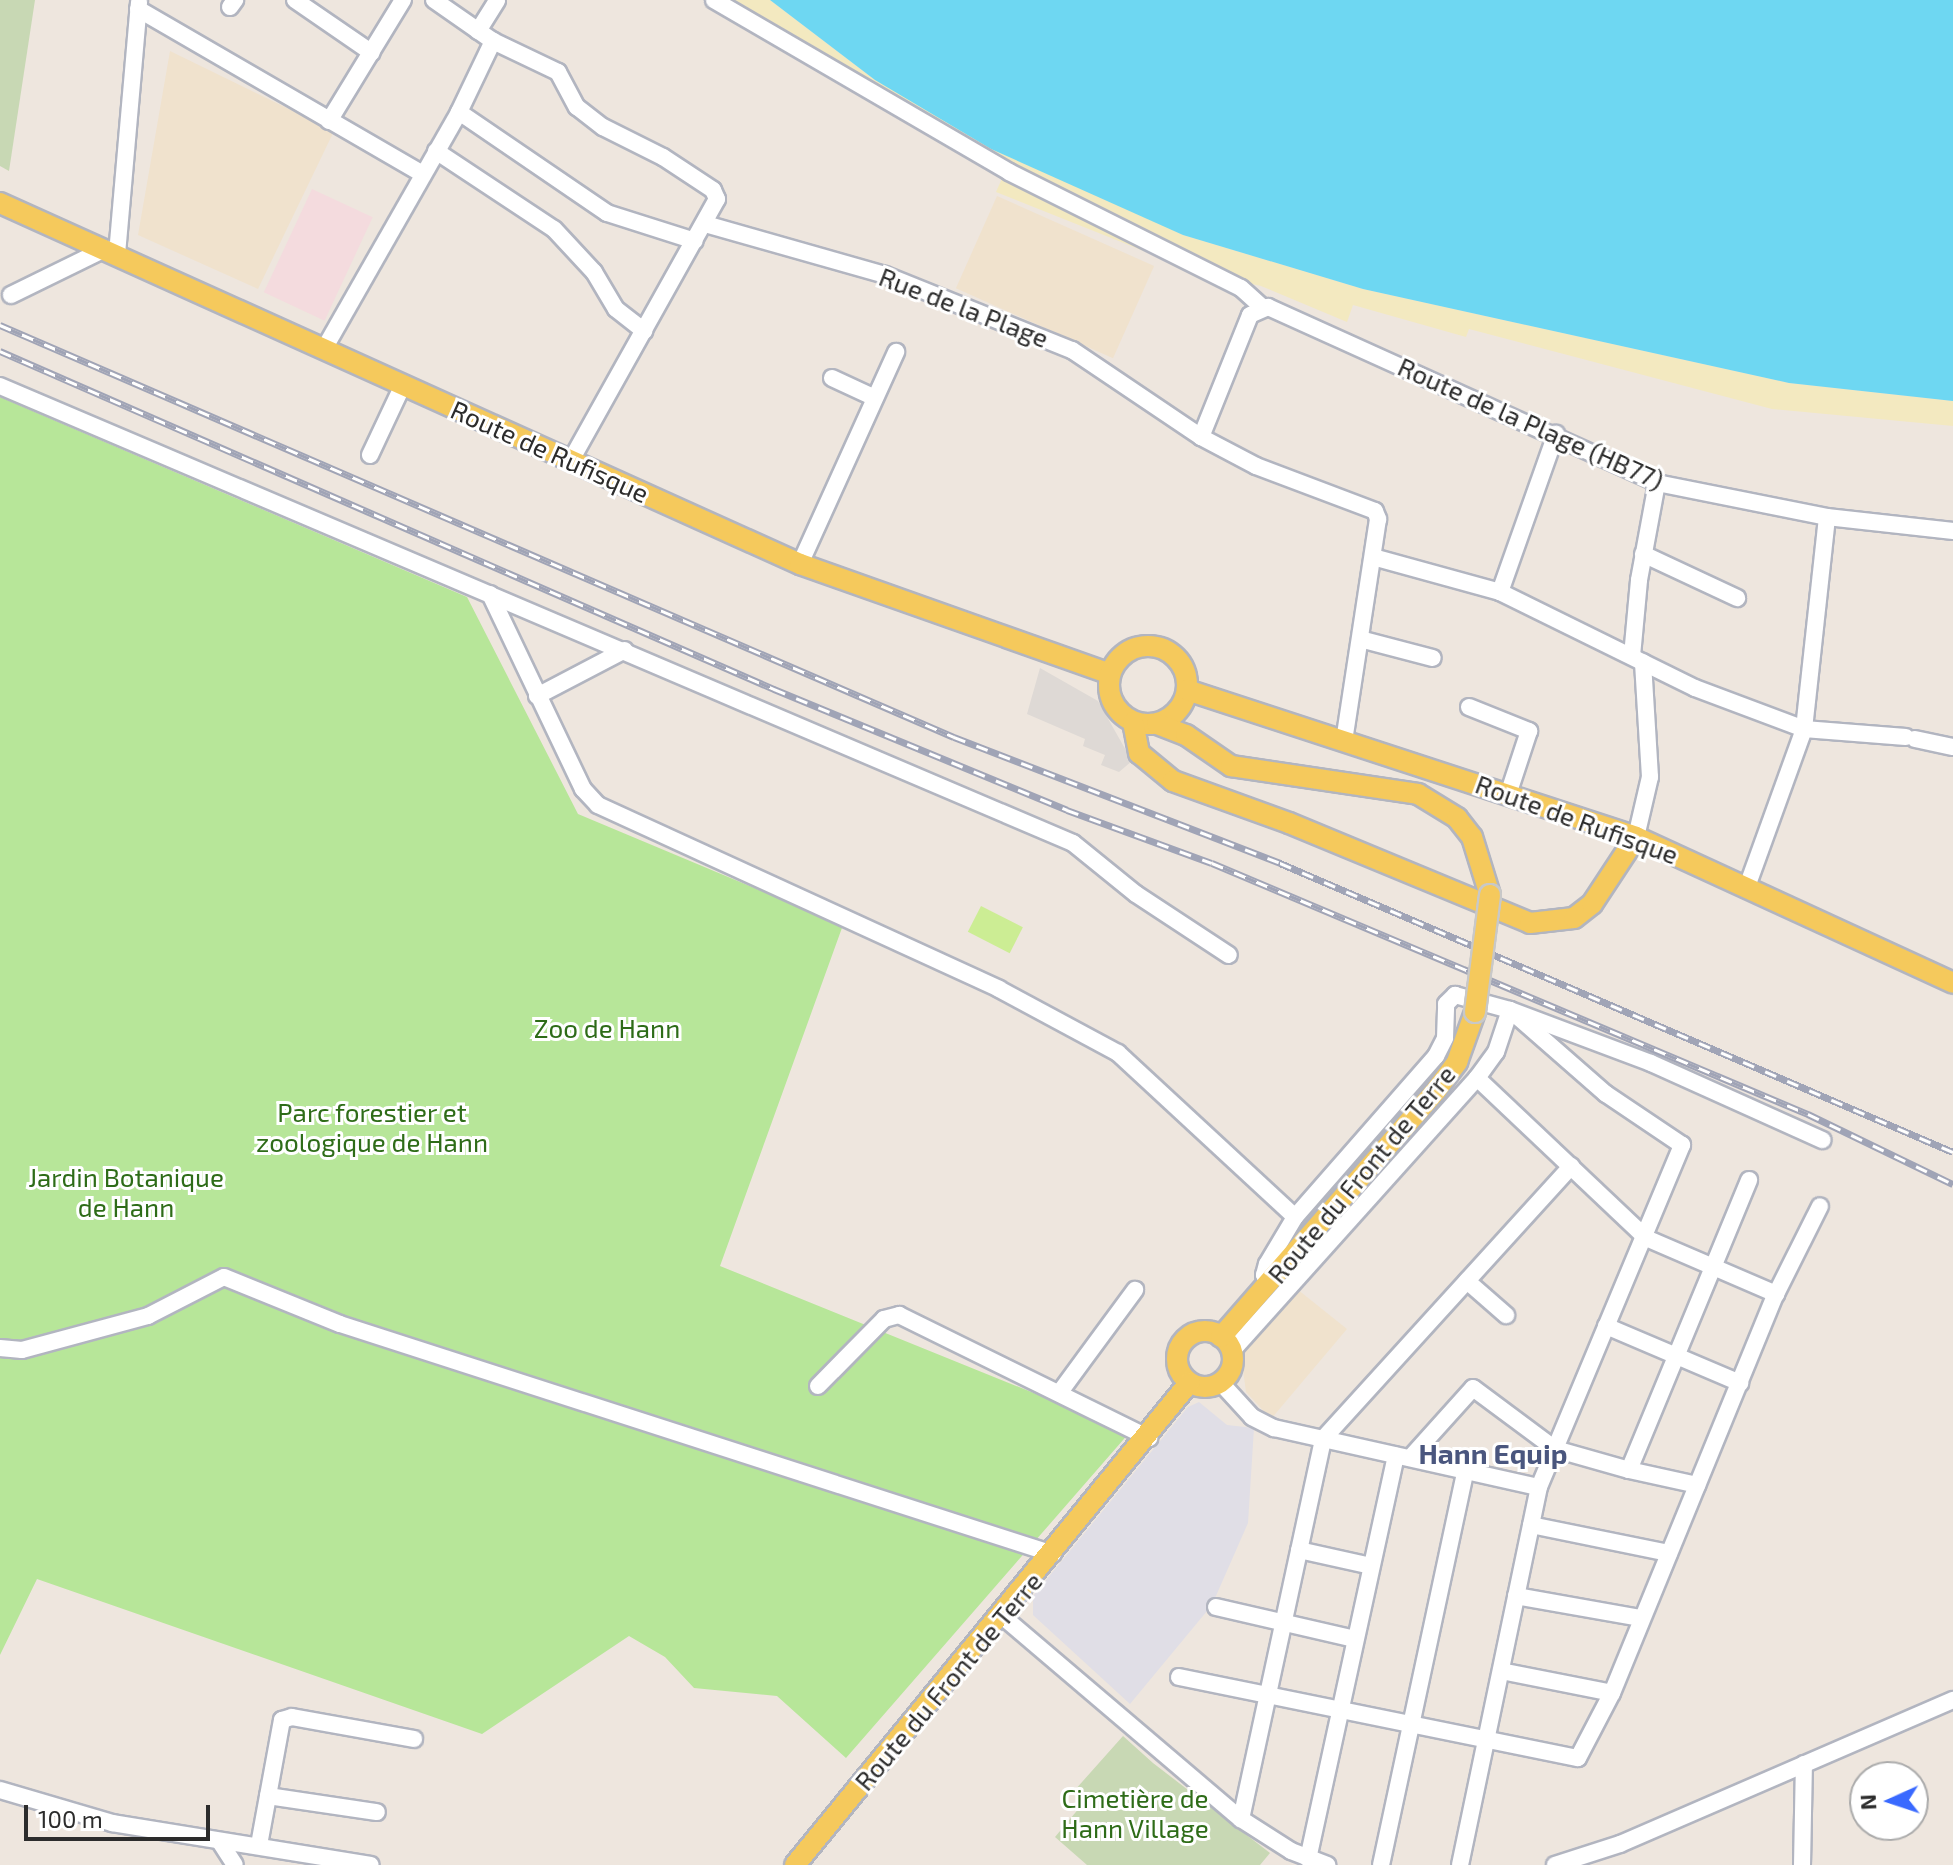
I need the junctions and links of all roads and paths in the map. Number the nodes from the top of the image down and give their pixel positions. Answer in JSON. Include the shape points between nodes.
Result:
{"nodes":[{"id":1,"x":295,"y":0,"type":"edge"},
{"id":2,"x":403,"y":0,"type":"edge"},
{"id":3,"x":434,"y":0,"type":"edge"},
{"id":4,"x":497,"y":0,"type":"edge"},
{"id":5,"x":714,"y":0,"type":"edge"},
{"id":6,"x":138,"y":5,"type":"edge"},
{"id":7,"x":478,"y":31,"type":"junction"},
{"id":8,"x":493,"y":41,"type":"junction"},
{"id":9,"x":372,"y":53,"type":"junction"},
{"id":10,"x":459,"y":112,"type":"junction"},
{"id":11,"x":329,"y":121,"type":"junction"},
{"id":12,"x":436,"y":151,"type":"junction"},
{"id":13,"x":423,"y":174,"type":"junction"},
{"id":14,"x":0,"y":203,"type":"edge"},
{"id":15,"x":705,"y":224,"type":"junction"},
{"id":16,"x":695,"y":241,"type":"junction"},
{"id":17,"x":111,"y":252,"type":"junction"},
{"id":18,"x":11,"y":295,"type":"dead end"},
{"id":19,"x":1262,"y":307,"type":"junction"},
{"id":20,"x":644,"y":331,"type":"junction"},
{"id":21,"x":324,"y":349,"type":"junction"},
{"id":22,"x":896,"y":352,"type":"dead end"},
{"id":23,"x":832,"y":378,"type":"dead end"},
{"id":24,"x":403,"y":385,"type":"junction"},
{"id":25,"x":0,"y":386,"type":"edge"},
{"id":26,"x":875,"y":398,"type":"junction"},
{"id":27,"x":1556,"y":434,"type":"junction"},
{"id":28,"x":1201,"y":437,"type":"junction"},
{"id":29,"x":370,"y":455,"type":"dead end"},
{"id":30,"x":571,"y":460,"type":"junction"},
{"id":31,"x":1657,"y":483,"type":"junction"},
{"id":32,"x":1827,"y":517,"type":"junction"},
{"id":33,"x":1953,"y":531,"type":"edge"},
{"id":34,"x":1643,"y":554,"type":"junction"},
{"id":35,"x":1373,"y":557,"type":"junction"},
{"id":36,"x":800,"y":564,"type":"junction"},
{"id":37,"x":1500,"y":592,"type":"junction"},
{"id":38,"x":490,"y":594,"type":"junction"},
{"id":39,"x":1737,"y":598,"type":"dead end"},
{"id":40,"x":1360,"y":639,"type":"junction"},
{"id":41,"x":625,"y":650,"type":"junction"},
{"id":42,"x":1433,"y":658,"type":"dead end"},
{"id":43,"x":1638,"y":659,"type":"junction"},
{"id":44,"x":1110,"y":674,"type":"junction"},
{"id":45,"x":537,"y":696,"type":"junction"},
{"id":46,"x":1183,"y":699,"type":"junction"},
{"id":47,"x":1469,"y":707,"type":"dead end"},
{"id":48,"x":1133,"y":722,"type":"junction"},
{"id":49,"x":1157,"y":724,"type":"junction"},
{"id":50,"x":1804,"y":729,"type":"junction"},
{"id":51,"x":1186,"y":735,"type":"junction"},
{"id":52,"x":1344,"y":741,"type":"junction"},
{"id":53,"x":1953,"y":747,"type":"edge"},
{"id":54,"x":1509,"y":792,"type":"junction"},
{"id":55,"x":1636,"y":837,"type":"junction"},
{"id":56,"x":1748,"y":884,"type":"junction"},
{"id":57,"x":1229,"y":955,"type":"dead end"},
{"id":58,"x":1953,"y":983,"type":"edge"},
{"id":59,"x":1510,"y":1010,"type":"junction"},
{"id":60,"x":1477,"y":1078,"type":"junction"},
{"id":61,"x":1822,"y":1140,"type":"dead end"},
{"id":62,"x":1571,"y":1166,"type":"junction"},
{"id":63,"x":1749,"y":1180,"type":"dead end"},
{"id":64,"x":1820,"y":1206,"type":"dead end"},
{"id":65,"x":1295,"y":1217,"type":"junction"},
{"id":66,"x":1646,"y":1238,"type":"junction"},
{"id":67,"x":1713,"y":1268,"type":"junction"},
{"id":68,"x":1467,"y":1281,"type":"junction"},
{"id":69,"x":1270,"y":1283,"type":"junction"},
{"id":70,"x":1135,"y":1290,"type":"dead end"},
{"id":71,"x":1776,"y":1294,"type":"junction"},
{"id":72,"x":1506,"y":1315,"type":"dead end"},
{"id":73,"x":1249,"y":1321,"type":"junction"},
{"id":74,"x":1606,"y":1326,"type":"junction"},
{"id":75,"x":1226,"y":1344,"type":"junction"},
{"id":76,"x":0,"y":1348,"type":"edge"},
{"id":77,"x":1676,"y":1356,"type":"junction"},
{"id":78,"x":1189,"y":1383,"type":"junction"},
{"id":79,"x":1221,"y":1383,"type":"junction"},
{"id":80,"x":1740,"y":1383,"type":"junction"},
{"id":81,"x":818,"y":1386,"type":"dead end"},
{"id":82,"x":1060,"y":1392,"type":"junction"},
{"id":83,"x":1149,"y":1438,"type":"junction"},
{"id":84,"x":1323,"y":1439,"type":"junction"},
{"id":85,"x":1555,"y":1449,"type":"junction"},
{"id":86,"x":1403,"y":1457,"type":"junction"},
{"id":87,"x":1466,"y":1470,"type":"junction"},
{"id":88,"x":1629,"y":1470,"type":"junction"},
{"id":89,"x":1697,"y":1485,"type":"junction"},
{"id":90,"x":1539,"y":1487,"type":"junction"},
{"id":91,"x":1531,"y":1525,"type":"junction"},
{"id":92,"x":1299,"y":1550,"type":"junction"},
{"id":93,"x":1669,"y":1553,"type":"junction"},
{"id":94,"x":1053,"y":1554,"type":"junction"},
{"id":95,"x":1371,"y":1566,"type":"junction"},
{"id":96,"x":1516,"y":1596,"type":"junction"},
{"id":97,"x":1216,"y":1607,"type":"dead end"},
{"id":98,"x":1001,"y":1615,"type":"junction"},
{"id":99,"x":1641,"y":1618,"type":"junction"},
{"id":100,"x":1283,"y":1622,"type":"junction"},
{"id":101,"x":1355,"y":1639,"type":"junction"},
{"id":102,"x":1501,"y":1671,"type":"junction"},
{"id":103,"x":1179,"y":1677,"type":"dead end"},
{"id":104,"x":1612,"y":1693,"type":"junction"},
{"id":105,"x":1268,"y":1695,"type":"junction"},
{"id":106,"x":1953,"y":1700,"type":"edge"},
{"id":107,"x":1339,"y":1709,"type":"junction"},
{"id":108,"x":1411,"y":1724,"type":"junction"},
{"id":109,"x":414,"y":1739,"type":"dead end"},
{"id":110,"x":1486,"y":1740,"type":"junction"},
{"id":111,"x":1804,"y":1764,"type":"junction"},
{"id":112,"x":0,"y":1790,"type":"edge"},
{"id":113,"x":268,"y":1796,"type":"junction"},
{"id":114,"x":377,"y":1812,"type":"dead end"},
{"id":115,"x":1241,"y":1819,"type":"junction"},
{"id":116,"x":220,"y":1842,"type":"junction"},
{"id":117,"x":259,"y":1845,"type":"junction"},
{"id":118,"x":1308,"y":1859,"type":"junction"},
{"id":119,"x":235,"y":1865,"type":"edge"},
{"id":120,"x":371,"y":1865,"type":"edge"},
{"id":121,"x":795,"y":1865,"type":"edge"},
{"id":122,"x":1327,"y":1865,"type":"edge"},
{"id":123,"x":1381,"y":1865,"type":"edge"},
{"id":124,"x":1460,"y":1865,"type":"edge"},
{"id":125,"x":1555,"y":1865,"type":"edge"},
{"id":126,"x":1802,"y":1865,"type":"edge"}],
"edges":[{"from":1,"to":9,"type":"street"},
{"from":2,"to":9,"type":"street"},
{"from":3,"to":7,"type":"street"},
{"from":4,"to":7,"type":"street"},
{"from":5,"to":19,"type":"street","name":"Route de la Plage (HB77)","via":[[750,26],[1009,172],[1241,288]]},
{"from":6,"to":11,"type":"street"},
{"from":6,"to":17,"type":"street"},
{"from":7,"to":8,"type":"street"},
{"from":8,"to":10,"type":"street"},
{"from":8,"to":15,"type":"street","via":[[558,72],[577,107],[603,127],[713,190],[717,203]]},
{"from":9,"to":11,"type":"street"},
{"from":10,"to":12,"type":"street"},
{"from":10,"to":16,"type":"street","via":[[615,218]]},
{"from":11,"to":13,"type":"street"},
{"from":12,"to":13,"type":"street"},
{"from":12,"to":20,"type":"street","via":[[554,229],[594,272],[616,309]]},
{"from":13,"to":21,"type":"street"},
{"from":14,"to":17,"type":"main road","name":"Route de Rufisque"},
{"from":15,"to":16,"type":"street"},
{"from":15,"to":28,"type":"street","name":"Rue de la Plage","via":[[885,275],[1072,350]]},
{"from":16,"to":20,"type":"street"},
{"from":17,"to":18,"type":"street"},
{"from":17,"to":21,"type":"main road","name":"Route de Rufisque"},
{"from":19,"to":27,"type":"street","name":"Route de la Plage (HB77)"},
{"from":19,"to":28,"type":"street","via":[[1250,315]]},
{"from":20,"to":30,"type":"street"},
{"from":21,"to":24,"type":"main road","name":"Route de Rufisque"},
{"from":22,"to":26,"type":"street"},
{"from":23,"to":26,"type":"street"},
{"from":24,"to":29,"type":"street"},
{"from":24,"to":30,"type":"main road","name":"Route de Rufisque"},
{"from":25,"to":38,"type":"street"},
{"from":26,"to":36,"type":"street"},
{"from":27,"to":31,"type":"street","name":"Route de la Plage (HB77)"},
{"from":27,"to":37,"type":"street"},
{"from":28,"to":35,"type":"street","name":"Rue de la Plage","via":[[1256,466],[1375,511]]},
{"from":30,"to":36,"type":"main road","name":"Route de Rufisque"},
{"from":31,"to":32,"type":"street","name":"Route de la Plage (HB77)"},
{"from":31,"to":34,"type":"street"},
{"from":32,"to":33,"type":"street","name":"Route de la Plage (HB77)"},
{"from":32,"to":50,"type":"street"},
{"from":34,"to":39,"type":"street"},
{"from":34,"to":43,"type":"street"},
{"from":35,"to":37,"type":"street"},
{"from":35,"to":40,"type":"street"},
{"from":36,"to":44,"type":"main road","name":"Route de Rufisque"},
{"from":37,"to":43,"type":"street"},
{"from":38,"to":41,"type":"street"},
{"from":38,"to":45,"type":"street"},
{"from":40,"to":42,"type":"street"},
{"from":40,"to":52,"type":"street"},
{"from":41,"to":45,"type":"street"},
{"from":41,"to":57,"type":"street","via":[[1073,843],[1136,894]]},
{"from":43,"to":50,"type":"street","via":[[1695,688]]},
{"from":43,"to":55,"type":"street","via":[[1650,777]]},
{"from":44,"to":46,"type":"main road","via":[[1125,653],[1149,646],[1173,655]]},
{"from":44,"to":48,"type":"main road","via":[[1115,707]]},
{"from":45,"to":65,"type":"street","via":[[583,789],[598,805],[999,989],[1118,1053]]},
{"from":46,"to":49,"type":"main road"},
{"from":46,"to":51,"type":"main road"},
{"from":46,"to":52,"type":"main road","name":"Route de Rufisque"},
{"from":47,"to":54,"type":"street","via":[[1529,731]]},
{"from":48,"to":49,"type":"main road"},
{"from":48,"to":55,"type":"main road","via":[[1139,753],[1173,781],[1530,923],[1574,918],[1592,904]]},
{"from":49,"to":51,"type":"main road","name":"Route du Front de Terre"},
{"from":50,"to":53,"type":"street"},
{"from":50,"to":56,"type":"street","via":[[1785,795]]},
{"from":51,"to":69,"type":"main road","name":"Route du Front de Terre","bridge":true,"via":[[1231,766],[1418,794],[1457,818],[1472,837],[1490,895],[1475,1012],[1457,1062]]},
{"from":52,"to":54,"type":"main road","name":"Route de Rufisque"},
{"from":54,"to":55,"type":"main road","name":"Route de Rufisque"},
{"from":55,"to":56,"type":"main road","name":"Route de Rufisque"},
{"from":56,"to":58,"type":"main road","name":"Route de Rufisque"},
{"from":59,"to":60,"type":"street","via":[[1496,1052]]},
{"from":59,"to":61,"type":"street","via":[[1651,1063]]},
{"from":59,"to":65,"type":"street","via":[[1450,998],[1445,1038],[1436,1056]]},
{"from":59,"to":66,"type":"street","via":[[1606,1094],[1682,1145]]},
{"from":60,"to":62,"type":"street"},
{"from":60,"to":73,"type":"street"},
{"from":62,"to":66,"type":"street"},
{"from":62,"to":68,"type":"street"},
{"from":63,"to":67,"type":"street"},
{"from":64,"to":71,"type":"street"},
{"from":65,"to":69,"type":"street","via":[[1267,1264],[1264,1275]]},
{"from":66,"to":67,"type":"street"},
{"from":66,"to":74,"type":"street"},
{"from":67,"to":71,"type":"street"},
{"from":67,"to":77,"type":"street"},
{"from":68,"to":72,"type":"street"},
{"from":68,"to":84,"type":"street"},
{"from":69,"to":73,"type":"main road","name":"Route du Front de Terre"},
{"from":70,"to":82,"type":"street"},
{"from":71,"to":80,"type":"street"},
{"from":73,"to":75,"type":"main road","name":"Route du Front de Terre"},
{"from":74,"to":77,"type":"street"},
{"from":74,"to":85,"type":"street"},
{"from":75,"to":78,"type":"main road","via":[[1200,1331],[1182,1343],[1177,1364]]},
{"from":75,"to":79,"type":"main road","name":"Route du Front de Terre","via":[[1232,1368]]},
{"from":76,"to":94,"type":"street","via":[[22,1350],[148,1316],[224,1277],[340,1324]]},
{"from":77,"to":80,"type":"street"},
{"from":77,"to":88,"type":"street"},
{"from":78,"to":79,"type":"main road","via":[[1205,1388]]},
{"from":78,"to":83,"type":"main road","name":"Route du Front de Terre"},
{"from":79,"to":84,"type":"street","via":[[1252,1417]]},
{"from":80,"to":89,"type":"street"},
{"from":81,"to":82,"type":"street","via":[[884,1319],[899,1315]]},
{"from":82,"to":83,"type":"street"},
{"from":83,"to":94,"type":"main road","name":"Route du Front de Terre"},
{"from":84,"to":86,"type":"street"},
{"from":84,"to":92,"type":"street"},
{"from":85,"to":86,"type":"street","via":[[1473,1388]]},
{"from":85,"to":88,"type":"street"},
{"from":85,"to":90,"type":"street"},
{"from":86,"to":87,"type":"street"},
{"from":86,"to":95,"type":"street"},
{"from":87,"to":90,"type":"street"},
{"from":87,"to":108,"type":"street"},
{"from":88,"to":89,"type":"street"},
{"from":89,"to":93,"type":"street"},
{"from":90,"to":91,"type":"street"},
{"from":91,"to":93,"type":"street"},
{"from":91,"to":96,"type":"street"},
{"from":92,"to":95,"type":"street"},
{"from":92,"to":100,"type":"street"},
{"from":93,"to":99,"type":"street"},
{"from":94,"to":98,"type":"main road","name":"Route du Front de Terre"},
{"from":95,"to":101,"type":"street"},
{"from":96,"to":99,"type":"street"},
{"from":96,"to":102,"type":"street"},
{"from":97,"to":100,"type":"street"},
{"from":98,"to":115,"type":"street"},
{"from":98,"to":121,"type":"main road","name":"Route du Front de Terre"},
{"from":99,"to":104,"type":"street"},
{"from":100,"to":101,"type":"street"},
{"from":100,"to":105,"type":"street"},
{"from":101,"to":107,"type":"street"},
{"from":102,"to":104,"type":"street"},
{"from":102,"to":110,"type":"street"},
{"from":103,"to":105,"type":"street"},
{"from":104,"to":110,"type":"street","via":[[1578,1758]]},
{"from":105,"to":107,"type":"street"},
{"from":105,"to":115,"type":"street"},
{"from":106,"to":111,"type":"street"},
{"from":107,"to":108,"type":"street"},
{"from":107,"to":118,"type":"street"},
{"from":108,"to":110,"type":"street"},
{"from":108,"to":123,"type":"street"},
{"from":109,"to":113,"type":"street","via":[[286,1717]]},
{"from":110,"to":124,"type":"street"},
{"from":111,"to":125,"type":"street","via":[[1620,1844]]},
{"from":111,"to":126,"type":"street"},
{"from":112,"to":116,"type":"street","via":[[112,1823]]},
{"from":113,"to":114,"type":"street"},
{"from":113,"to":117,"type":"street"},
{"from":115,"to":118,"type":"street"},
{"from":116,"to":117,"type":"street"},
{"from":116,"to":119,"type":"street"},
{"from":117,"to":120,"type":"street"},
{"from":118,"to":122,"type":"street"}]}
